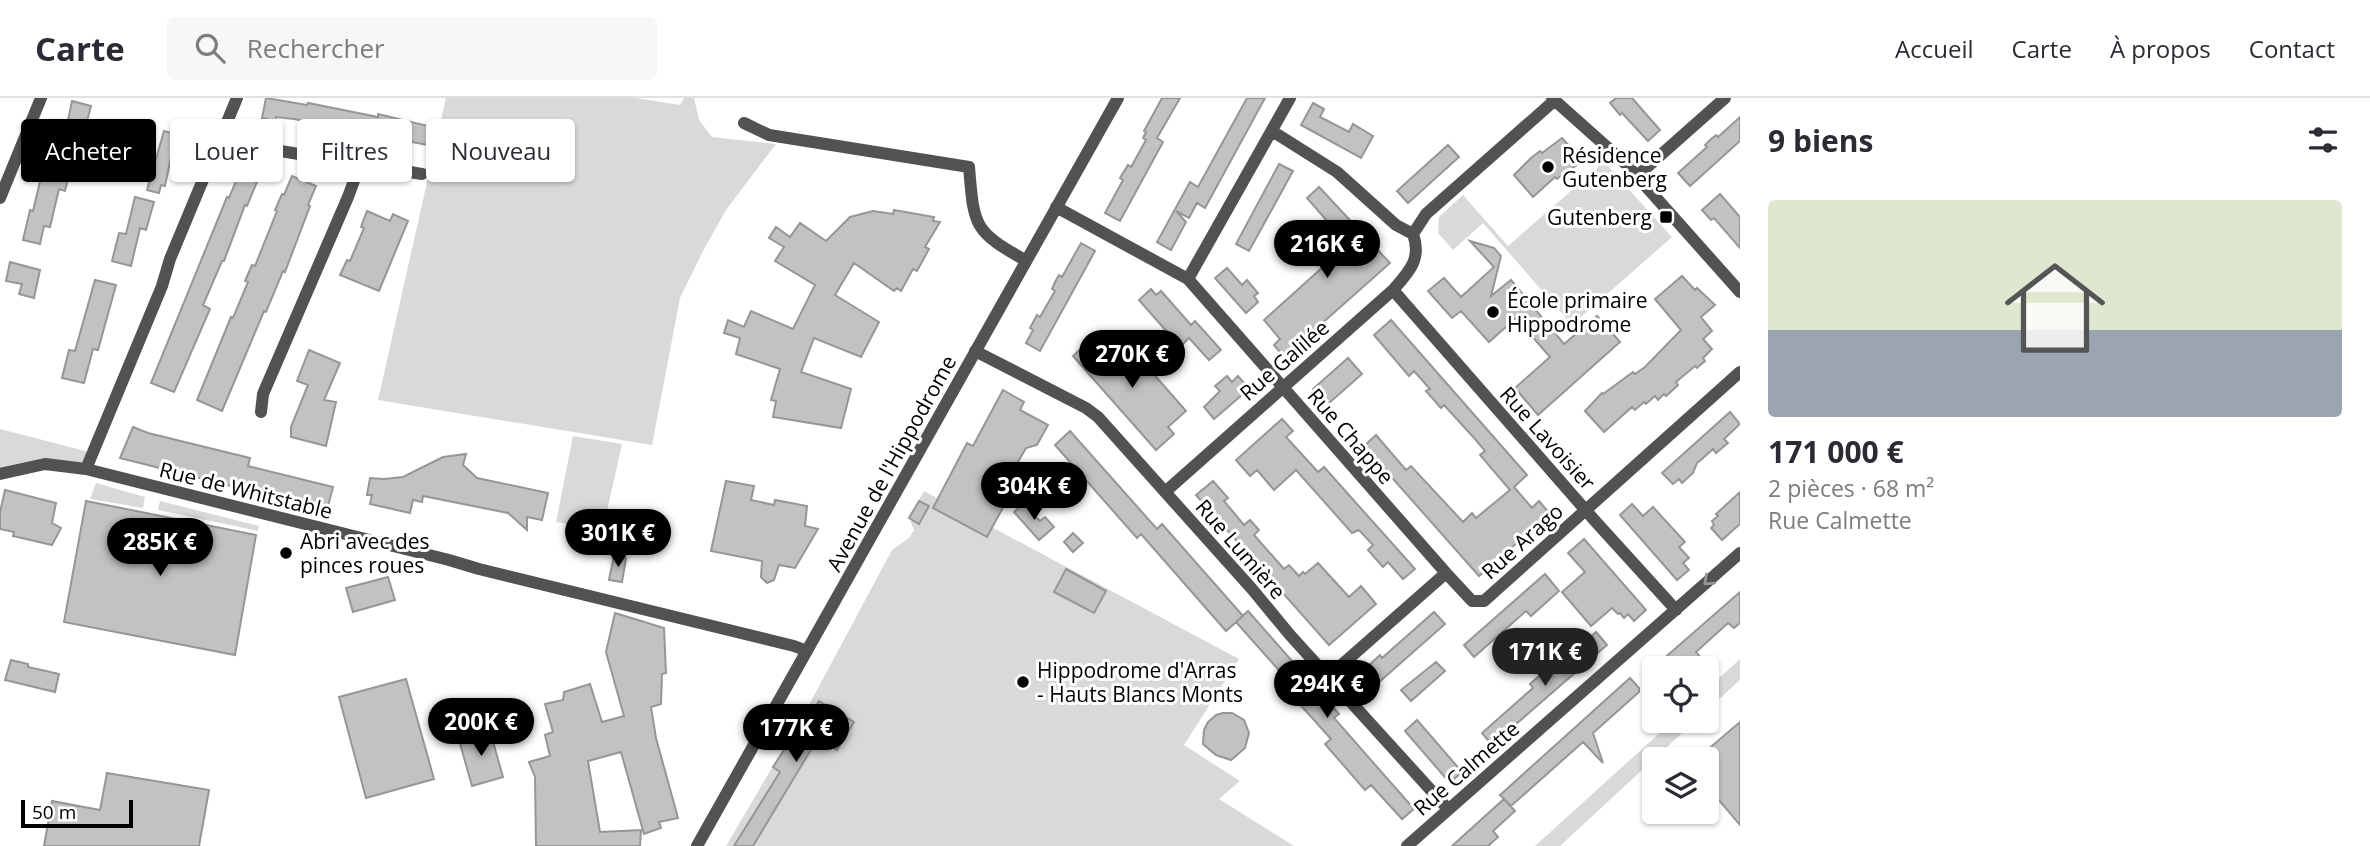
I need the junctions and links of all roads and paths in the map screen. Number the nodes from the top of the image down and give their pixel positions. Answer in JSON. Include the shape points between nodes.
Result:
{"nodes":[{"id":1,"x":41,"y":98,"type":"edge"},
{"id":2,"x":237,"y":98,"type":"edge"},
{"id":3,"x":1118,"y":98,"type":"edge"},
{"id":4,"x":1290,"y":98,"type":"edge"},
{"id":5,"x":1725,"y":98,"type":"edge"},
{"id":6,"x":1553,"y":99,"type":"edge"},
{"id":7,"x":228,"y":119,"type":"edge"},
{"id":8,"x":744,"y":123,"type":"dead end"},
{"id":9,"x":1272,"y":131,"type":"junction"},
{"id":10,"x":412,"y":172,"type":"edge"},
{"id":11,"x":422,"y":174,"type":"dead end"},
{"id":12,"x":1637,"y":176,"type":"junction"},
{"id":13,"x":202,"y":182,"type":"edge"},
{"id":14,"x":354,"y":182,"type":"edge"},
{"id":15,"x":0,"y":198,"type":"edge"},
{"id":16,"x":1056,"y":207,"type":"junction"},
{"id":17,"x":1413,"y":234,"type":"junction"},
{"id":18,"x":1025,"y":260,"type":"junction"},
{"id":19,"x":1188,"y":279,"type":"junction"},
{"id":20,"x":1393,"y":290,"type":"junction"},
{"id":21,"x":1740,"y":292,"type":"edge"},
{"id":22,"x":975,"y":351,"type":"junction"},
{"id":23,"x":1740,"y":372,"type":"edge"},
{"id":24,"x":1283,"y":387,"type":"junction"},
{"id":25,"x":261,"y":412,"type":"dead end"},
{"id":26,"x":86,"y":470,"type":"junction"},
{"id":27,"x":0,"y":474,"type":"edge"},
{"id":28,"x":1165,"y":492,"type":"junction"},
{"id":29,"x":1586,"y":509,"type":"junction"},
{"id":30,"x":1740,"y":553,"type":"edge"},
{"id":31,"x":1447,"y":573,"type":"junction"},
{"id":32,"x":1676,"y":610,"type":"junction"},
{"id":33,"x":807,"y":651,"type":"junction"},
{"id":34,"x":1329,"y":676,"type":"junction"},
{"id":35,"x":1448,"y":810,"type":"junction"},
{"id":36,"x":697,"y":846,"type":"edge"},
{"id":37,"x":1408,"y":846,"type":"edge"}],
"edges":[{"from":1,"to":15,"type":"street"},
{"from":2,"to":7,"type":"street"},
{"from":3,"to":16,"type":"street","name":"Avenue de l'Hippodrome"},
{"from":4,"to":9,"type":"street"},
{"from":5,"to":12,"type":"street"},
{"from":6,"to":12,"type":"street"},
{"from":6,"to":17,"type":"street","via":[[1426,214]]},
{"from":8,"to":18,"type":"street","via":[[769,135],[969,167],[979,226],[993,241]]},
{"from":9,"to":17,"type":"street","via":[[1337,172],[1396,225]]},
{"from":9,"to":19,"type":"street"},
{"from":10,"to":11,"type":"street"},
{"from":12,"to":21,"type":"street"},
{"from":13,"to":26,"type":"street"},
{"from":14,"to":25,"type":"street","via":[[263,394]]},
{"from":16,"to":18,"type":"street","name":"Avenue de l'Hippodrome"},
{"from":16,"to":19,"type":"street","name":"Rue Chappe"},
{"from":17,"to":20,"type":"street","name":"Rue Galilée","via":[[1417,247],[1413,263]]},
{"from":18,"to":22,"type":"street","name":"Avenue de l'Hippodrome"},
{"from":19,"to":24,"type":"street","name":"Rue Chappe"},
{"from":20,"to":24,"type":"street","name":"Rue Galilée"},
{"from":20,"to":29,"type":"street","name":"Rue Lavoisier"},
{"from":22,"to":28,"type":"street","name":"Rue Lumière","via":[[1090,411]]},
{"from":22,"to":33,"type":"street","name":"Avenue de l'Hippodrome"},
{"from":23,"to":29,"type":"street","name":"Rue Arago"},
{"from":24,"to":28,"type":"street","name":"Rue Galilée"},
{"from":24,"to":31,"type":"street","name":"Rue Chappe"},
{"from":26,"to":27,"type":"street","name":"Rue de Whitstable","via":[[45,464]]},
{"from":26,"to":33,"type":"street","name":"Rue de Whitstable"},
{"from":28,"to":34,"type":"street","name":"Rue Lumière"},
{"from":29,"to":31,"type":"street","name":"Rue Arago","via":[[1484,601],[1472,601]]},
{"from":29,"to":32,"type":"street","name":"Rue Lavoisier"},
{"from":30,"to":32,"type":"street","name":"Rue Calmette","one_way":true},
{"from":31,"to":34,"type":"street","name":"Rue Arago"},
{"from":32,"to":35,"type":"street","name":"Rue Calmette"},
{"from":33,"to":36,"type":"street","name":"Avenue de l'Hippodrome"},
{"from":34,"to":35,"type":"street","name":"Rue Lumière"},
{"from":35,"to":37,"type":"street","name":"Rue Calmette"}]}
